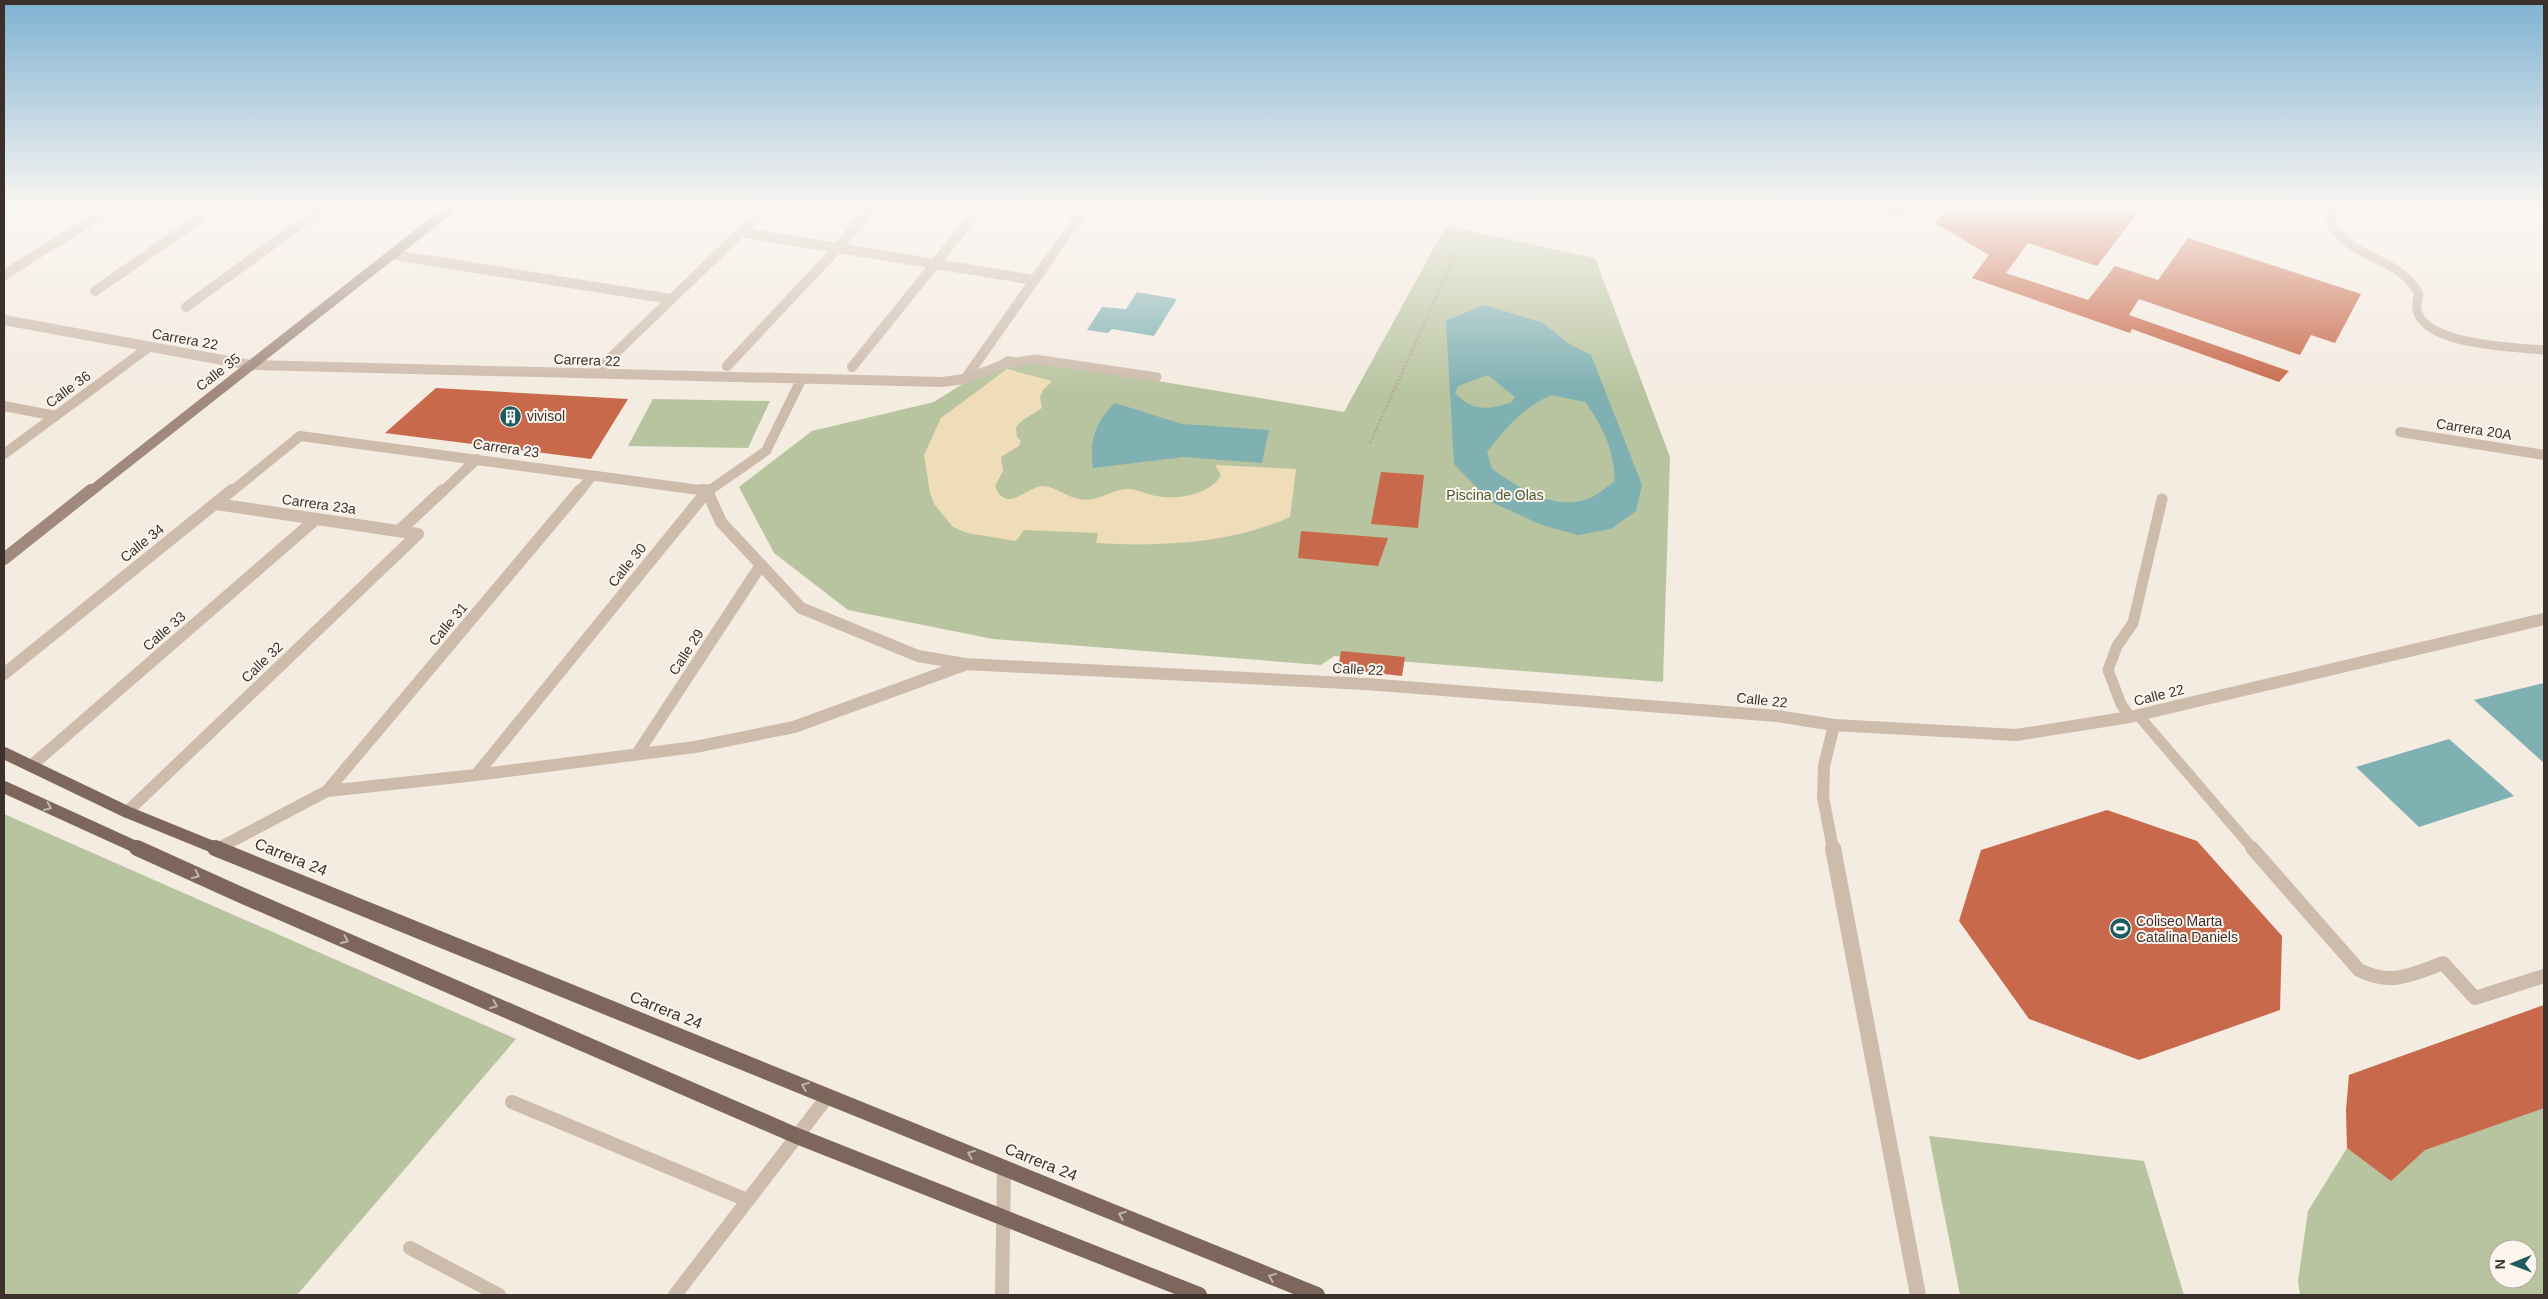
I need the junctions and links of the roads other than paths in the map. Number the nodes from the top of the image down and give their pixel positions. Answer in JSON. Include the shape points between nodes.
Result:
{"nodes":[{"id":1,"x":16,"y":269,"type":"edge"},
{"id":2,"x":126,"y":269,"type":"edge"},
{"id":3,"x":239,"y":269,"type":"edge"},
{"id":4,"x":376,"y":269,"type":"edge"},
{"id":5,"x":480,"y":269,"type":"edge"},
{"id":6,"x":702,"y":269,"type":"edge"},
{"id":7,"x":819,"y":269,"type":"edge"},
{"id":8,"x":931,"y":269,"type":"edge"},
{"id":9,"x":964,"y":269,"type":"edge"},
{"id":10,"x":1042,"y":269,"type":"edge"},
{"id":11,"x":2397,"y":269,"type":"edge"},
{"id":12,"x":4,"y":276,"type":"edge"},
{"id":13,"x":1034,"y":280,"type":"junction"},
{"id":14,"x":95,"y":290,"type":"dead end"},
{"id":15,"x":671,"y":299,"type":"junction"},
{"id":16,"x":186,"y":307,"type":"dead end"},
{"id":17,"x":4,"y":320,"type":"edge"},
{"id":18,"x":149,"y":347,"type":"junction"},
{"id":19,"x":2544,"y":350,"type":"edge"},
{"id":20,"x":604,"y":364,"type":"dead end"},
{"id":21,"x":250,"y":365,"type":"junction"},
{"id":22,"x":727,"y":366,"type":"dead end"},
{"id":23,"x":852,"y":366,"type":"dead end"},
{"id":24,"x":1157,"y":377,"type":"dead end"},
{"id":25,"x":965,"y":379,"type":"junction"},
{"id":26,"x":801,"y":380,"type":"junction"},
{"id":27,"x":4,"y":406,"type":"edge"},
{"id":28,"x":56,"y":416,"type":"junction"},
{"id":29,"x":2400,"y":432,"type":"dead end"},
{"id":30,"x":300,"y":436,"type":"joint"},
{"id":31,"x":4,"y":454,"type":"edge"},
{"id":32,"x":2544,"y":456,"type":"edge"},
{"id":33,"x":477,"y":459,"type":"junction"},
{"id":34,"x":592,"y":476,"type":"junction"},
{"id":35,"x":707,"y":491,"type":"junction"},
{"id":36,"x":2162,"y":500,"type":"dead end"},
{"id":37,"x":216,"y":504,"type":"junction"},
{"id":38,"x":316,"y":519,"type":"junction"},
{"id":39,"x":399,"y":530,"type":"junction"},
{"id":40,"x":418,"y":534,"type":"joint"},
{"id":41,"x":4,"y":559,"type":"edge"},
{"id":42,"x":761,"y":566,"type":"junction"},
{"id":43,"x":2544,"y":619,"type":"edge"},
{"id":44,"x":965,"y":664,"type":"junction"},
{"id":45,"x":4,"y":674,"type":"edge"},
{"id":46,"x":2134,"y":716,"type":"junction"},
{"id":47,"x":1834,"y":725,"type":"junction"},
{"id":48,"x":4,"y":753,"type":"edge"},
{"id":49,"x":637,"y":754,"type":"junction"},
{"id":50,"x":32,"y":766,"type":"junction"},
{"id":51,"x":476,"y":775,"type":"junction"},
{"id":52,"x":4,"y":787,"type":"edge"},
{"id":53,"x":327,"y":791,"type":"junction"},
{"id":54,"x":127,"y":812,"type":"junction"},
{"id":55,"x":218,"y":848,"type":"junction"},
{"id":56,"x":2544,"y":976,"type":"edge"},
{"id":57,"x":828,"y":1096,"type":"junction"},
{"id":58,"x":512,"y":1102,"type":"dead end"},
{"id":59,"x":797,"y":1136,"type":"junction"},
{"id":60,"x":1004,"y":1167,"type":"junction"},
{"id":61,"x":747,"y":1200,"type":"junction"},
{"id":62,"x":1002,"y":1218,"type":"junction"},
{"id":63,"x":410,"y":1248,"type":"dead end"},
{"id":64,"x":499,"y":1295,"type":"edge"},
{"id":65,"x":675,"y":1295,"type":"edge"},
{"id":66,"x":1002,"y":1295,"type":"edge"},
{"id":67,"x":1199,"y":1295,"type":"edge"},
{"id":68,"x":1317,"y":1295,"type":"edge"},
{"id":69,"x":1918,"y":1295,"type":"edge"}],
"edges":[{"from":1,"to":12,"type":"street"},
{"from":2,"to":14,"type":"street"},
{"from":3,"to":16,"type":"street"},
{"from":4,"to":21,"type":"street","name":"Calle 35"},
{"from":5,"to":15,"type":"street"},
{"from":6,"to":15,"type":"street"},
{"from":7,"to":22,"type":"street"},
{"from":8,"to":23,"type":"street"},
{"from":9,"to":13,"type":"street"},
{"from":10,"to":13,"type":"street"},
{"from":11,"to":19,"type":"lane","via":[[2416,285],[2419,294],[2416,310],[2435,330],[2470,344]]},
{"from":13,"to":25,"type":"street"},
{"from":15,"to":20,"type":"street"},
{"from":17,"to":18,"type":"street","name":"Carrera 22"},
{"from":18,"to":21,"type":"street","name":"Carrera 22"},
{"from":18,"to":28,"type":"street","name":"Calle 36"},
{"from":21,"to":26,"type":"street","name":"Carrera 22"},
{"from":21,"to":41,"type":"street","name":"Calle 35"},
{"from":24,"to":25,"type":"lane","via":[[1035,359],[1020,360]]},
{"from":25,"to":26,"type":"street","name":"Carrera 22","via":[[942,382]]},
{"from":26,"to":35,"type":"street","name":"Calle 30","via":[[766,451]]},
{"from":27,"to":28,"type":"street"},
{"from":28,"to":31,"type":"street","name":"Calle 36"},
{"from":29,"to":32,"type":"street","name":"Carrera 20A"},
{"from":30,"to":33,"type":"street","name":"Carrera 23"},
{"from":30,"to":37,"type":"street","name":"Calle 34"},
{"from":33,"to":34,"type":"street","name":"Carrera 23"},
{"from":33,"to":39,"type":"street"},
{"from":34,"to":35,"type":"street","name":"Carrera 23"},
{"from":34,"to":53,"type":"street","name":"Calle 31"},
{"from":35,"to":42,"type":"street","name":"Calle 22","via":[[721,522]]},
{"from":35,"to":51,"type":"street","name":"Calle 30"},
{"from":36,"to":46,"type":"lane","via":[[2133,623],[2117,646],[2108,670],[2121,704]]},
{"from":37,"to":38,"type":"street","name":"Carrera 23a"},
{"from":37,"to":45,"type":"street","name":"Calle 34"},
{"from":38,"to":39,"type":"street","name":"Carrera 23a"},
{"from":38,"to":50,"type":"street","name":"Calle 33"},
{"from":39,"to":40,"type":"street","name":"Carrera 23a"},
{"from":40,"to":54,"type":"street","name":"Calle 32"},
{"from":42,"to":44,"type":"street","name":"Calle 22","via":[[801,608],[918,656]]},
{"from":42,"to":49,"type":"street","name":"Calle 29"},
{"from":43,"to":46,"type":"street","name":"Calle 22"},
{"from":44,"to":47,"type":"street","name":"Calle 22","via":[[1366,684],[1777,716]]},
{"from":44,"to":49,"type":"street","via":[[794,727]]},
{"from":46,"to":47,"type":"street","name":"Calle 22","via":[[2016,735]]},
{"from":46,"to":56,"type":"lane","via":[[2359,970],[2370,977],[2391,980],[2443,964],[2475,998]]},
{"from":47,"to":69,"type":"street","via":[[1824,766],[1823,797]]},
{"from":48,"to":50,"type":"main road","name":"Carrera 24"},
{"from":49,"to":51,"type":"street"},
{"from":50,"to":54,"type":"main road","name":"Carrera 24"},
{"from":51,"to":53,"type":"street"},
{"from":52,"to":59,"type":"main road","one_way":true,"via":[[241,895]]},
{"from":53,"to":55,"type":"street"},
{"from":54,"to":55,"type":"main road","name":"Carrera 24"},
{"from":57,"to":55,"type":"main road","name":"Carrera 24","one_way":true},
{"from":57,"to":59,"type":"lane"},
{"from":60,"to":57,"type":"main road","name":"Carrera 24","one_way":true},
{"from":58,"to":61,"type":"lane"},
{"from":59,"to":61,"type":"lane"},
{"from":59,"to":62,"type":"main road"},
{"from":60,"to":62,"type":"lane"},
{"from":68,"to":60,"type":"main road","name":"Carrera 24","one_way":true},
{"from":61,"to":65,"type":"lane"},
{"from":62,"to":66,"type":"lane"},
{"from":62,"to":67,"type":"main road"},
{"from":63,"to":64,"type":"lane"}]}
